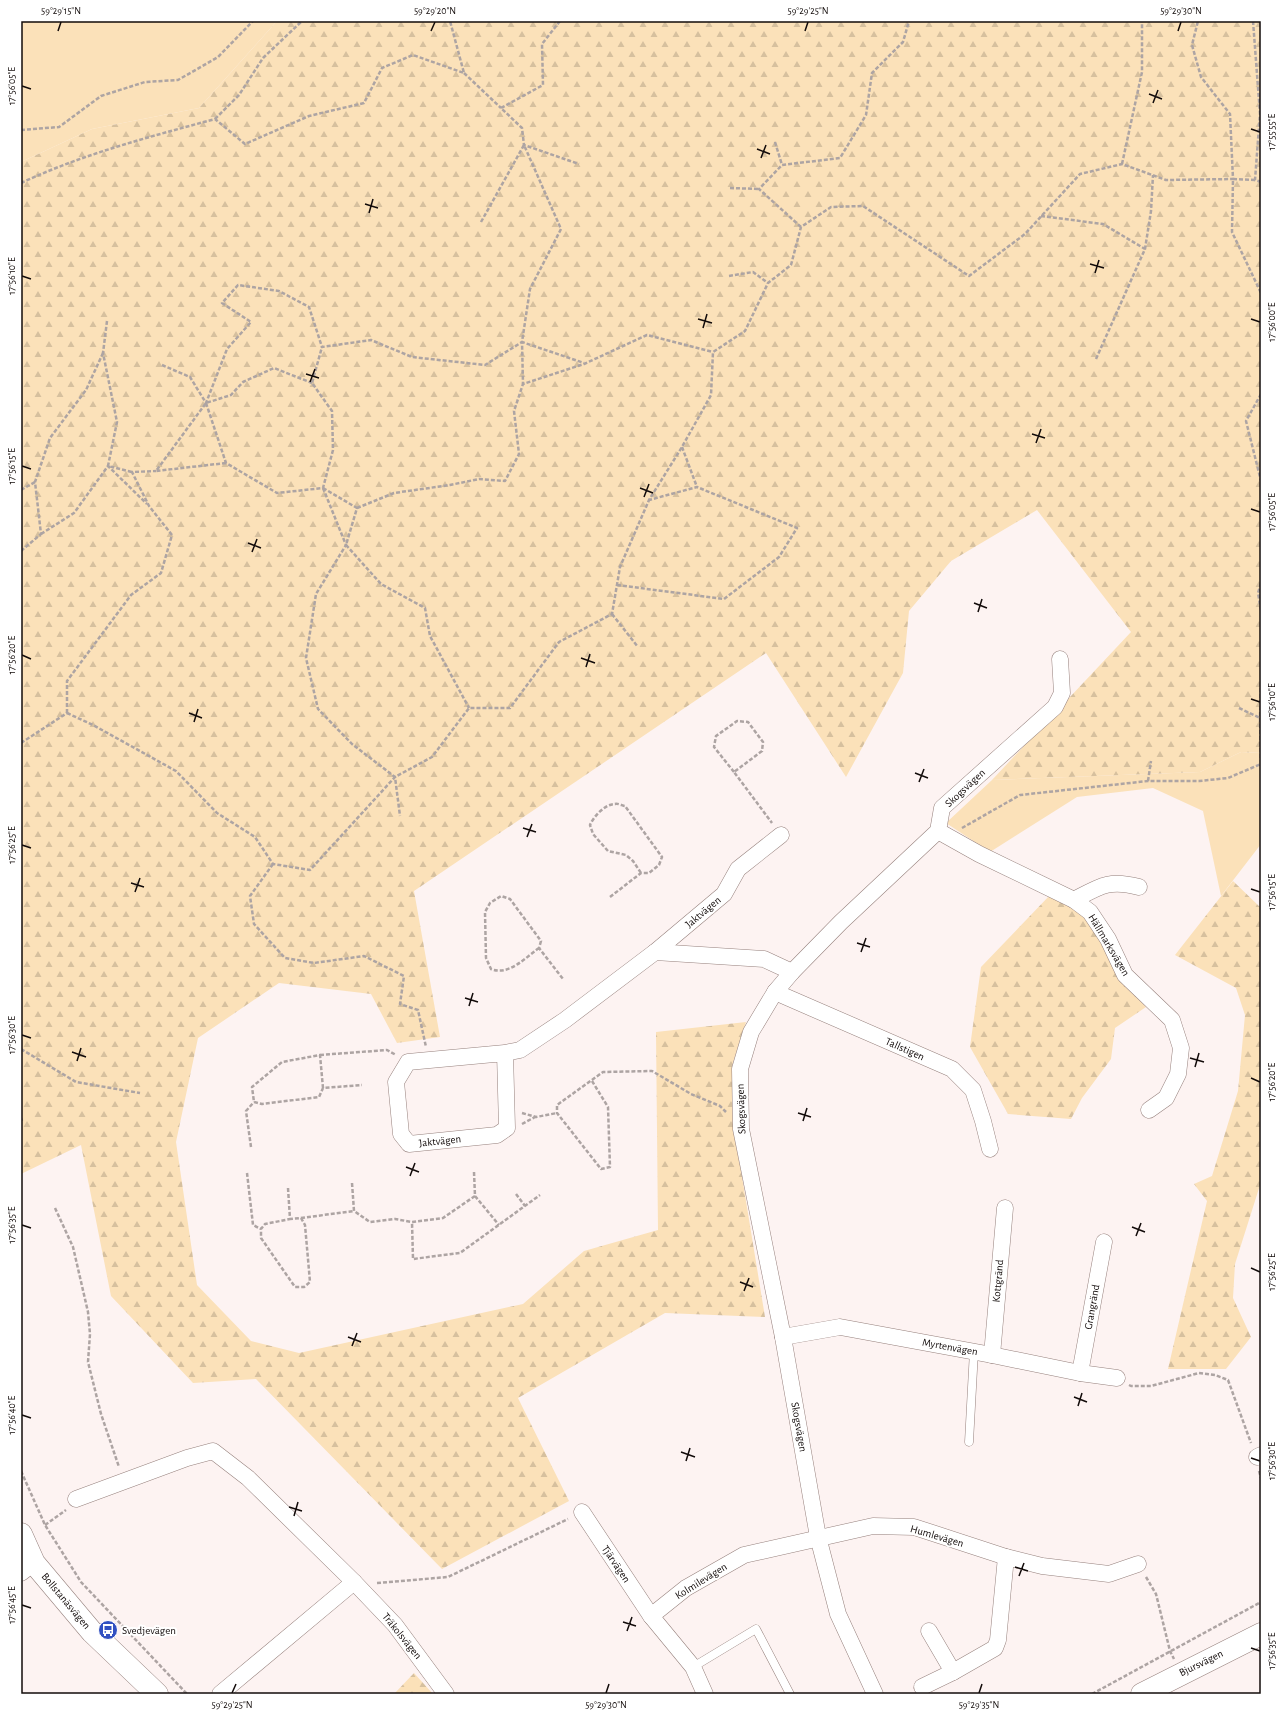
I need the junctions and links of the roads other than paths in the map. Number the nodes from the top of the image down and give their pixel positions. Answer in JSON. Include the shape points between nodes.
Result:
{"nodes":[{"id":1,"x":1060,"y":659,"type":"dead end"},
{"id":2,"x":942,"y":833,"type":"junction"},
{"id":3,"x":781,"y":835,"type":"road end"},
{"id":4,"x":1138,"y":887,"type":"dead end"},
{"id":5,"x":1074,"y":900,"type":"junction"},
{"id":6,"x":655,"y":952,"type":"junction"},
{"id":7,"x":792,"y":972,"type":"junction"},
{"id":8,"x":775,"y":992,"type":"junction"},
{"id":9,"x":504,"y":1053,"type":"junction"},
{"id":10,"x":1149,"y":1110,"type":"dead end"},
{"id":11,"x":990,"y":1149,"type":"dead end"},
{"id":12,"x":1005,"y":1208,"type":"dead end"},
{"id":13,"x":1104,"y":1242,"type":"dead end"},
{"id":14,"x":783,"y":1337,"type":"junction"},
{"id":15,"x":974,"y":1351,"type":"junction"},
{"id":16,"x":992,"y":1354,"type":"junction"},
{"id":17,"x":1080,"y":1373,"type":"junction"},
{"id":18,"x":1117,"y":1378,"type":"road end"},
{"id":19,"x":969,"y":1442,"type":"dead end"},
{"id":20,"x":76,"y":1499,"type":"road end"},
{"id":21,"x":582,"y":1512,"type":"road end"},
{"id":22,"x":21,"y":1534,"type":"edge"},
{"id":23,"x":818,"y":1537,"type":"junction"},
{"id":24,"x":1006,"y":1556,"type":"junction"},
{"id":25,"x":1138,"y":1564,"type":"road end"},
{"id":26,"x":28,"y":1568,"type":"edge"},
{"id":27,"x":354,"y":1582,"type":"junction"},
{"id":28,"x":651,"y":1616,"type":"junction"},
{"id":29,"x":929,"y":1631,"type":"dead end"},
{"id":30,"x":1261,"y":1634,"type":"edge"},
{"id":31,"x":693,"y":1667,"type":"junction"},
{"id":32,"x":953,"y":1672,"type":"junction"},
{"id":33,"x":922,"y":1688,"type":"dead end"},
{"id":34,"x":157,"y":1694,"type":"edge"},
{"id":35,"x":220,"y":1694,"type":"edge"},
{"id":36,"x":446,"y":1694,"type":"edge"},
{"id":37,"x":705,"y":1694,"type":"edge"},
{"id":38,"x":790,"y":1694,"type":"edge"},
{"id":39,"x":875,"y":1694,"type":"edge"},
{"id":40,"x":1142,"y":1694,"type":"edge"}],
"edges":[{"from":1,"to":2,"type":"street","name":"Skogsvägen","via":[[1062,693],[1055,707],[942,808]]},
{"from":2,"to":5,"type":"street","name":"Hällmarksvägen"},
{"from":2,"to":7,"type":"street","name":"Skogsvägen","via":[[841,922]]},
{"from":3,"to":6,"type":"street","name":"Jaktvägen","via":[[738,869],[724,894]]},
{"from":4,"to":5,"type":"street","via":[[1121,882],[1098,887]]},
{"from":5,"to":10,"type":"street","name":"Hällmarksvägen","via":[[1090,912],[1108,939],[1125,974],[1172,1020],[1181,1048],[1178,1074],[1166,1098]]},
{"from":6,"to":7,"type":"street","via":[[764,959]]},
{"from":6,"to":9,"type":"street","name":"Jaktvägen","via":[[520,1050]]},
{"from":7,"to":8,"type":"street","name":"Skogsvägen"},
{"from":8,"to":11,"type":"street","name":"Tallstigen","via":[[952,1069],[973,1090]]},
{"from":8,"to":14,"type":"street","name":"Skogsvägen","via":[[751,1032],[740,1069],[741,1129]]},
{"from":9,"to":9,"type":"street","name":"Jaktvägen","via":[[408,1062],[396,1082],[401,1134],[409,1144],[497,1135],[507,1128]]},
{"from":12,"to":16,"type":"street","name":"Kottgränd"},
{"from":13,"to":17,"type":"street","name":"Grangränd"},
{"from":14,"to":15,"type":"street","name":"Myrtenvägen","via":[[840,1327]]},
{"from":14,"to":23,"type":"street","name":"Skogsvägen"},
{"from":15,"to":16,"type":"street","name":"Myrtenvägen"},
{"from":15,"to":19,"type":"lane"},
{"from":16,"to":17,"type":"street","name":"Myrtenvägen"},
{"from":17,"to":18,"type":"street","name":"Myrtenvägen"},
{"from":20,"to":27,"type":"street","via":[[213,1451],[248,1478]]},
{"from":21,"to":28,"type":"street","name":"Tjärvägen"},
{"from":22,"to":26,"type":"street","name":"Bollstanäsvägen"},
{"from":23,"to":24,"type":"street","name":"Humlevägen","via":[[873,1526],[914,1527]]},
{"from":23,"to":28,"type":"street","name":"Kolmilevägen","via":[[744,1555],[686,1588]]},
{"from":23,"to":39,"type":"street","name":"Skogsvägen","via":[[838,1614]]},
{"from":24,"to":25,"type":"street","name":"Humlevägen","via":[[1042,1566],[1109,1574]]},
{"from":24,"to":32,"type":"street","via":[[998,1640],[995,1648]]},
{"from":26,"to":34,"type":"street","name":"Bollstanäsvägen"},
{"from":27,"to":35,"type":"street"},
{"from":27,"to":36,"type":"street","name":"Träkolsvägen","via":[[395,1625]]},
{"from":28,"to":31,"type":"street"},
{"from":29,"to":32,"type":"street"},
{"from":30,"to":40,"type":"street","name":"Bjursvägen"},
{"from":31,"to":37,"type":"street"},
{"from":31,"to":38,"type":"lane","via":[[756,1628]]},
{"from":32,"to":33,"type":"street"}]}
